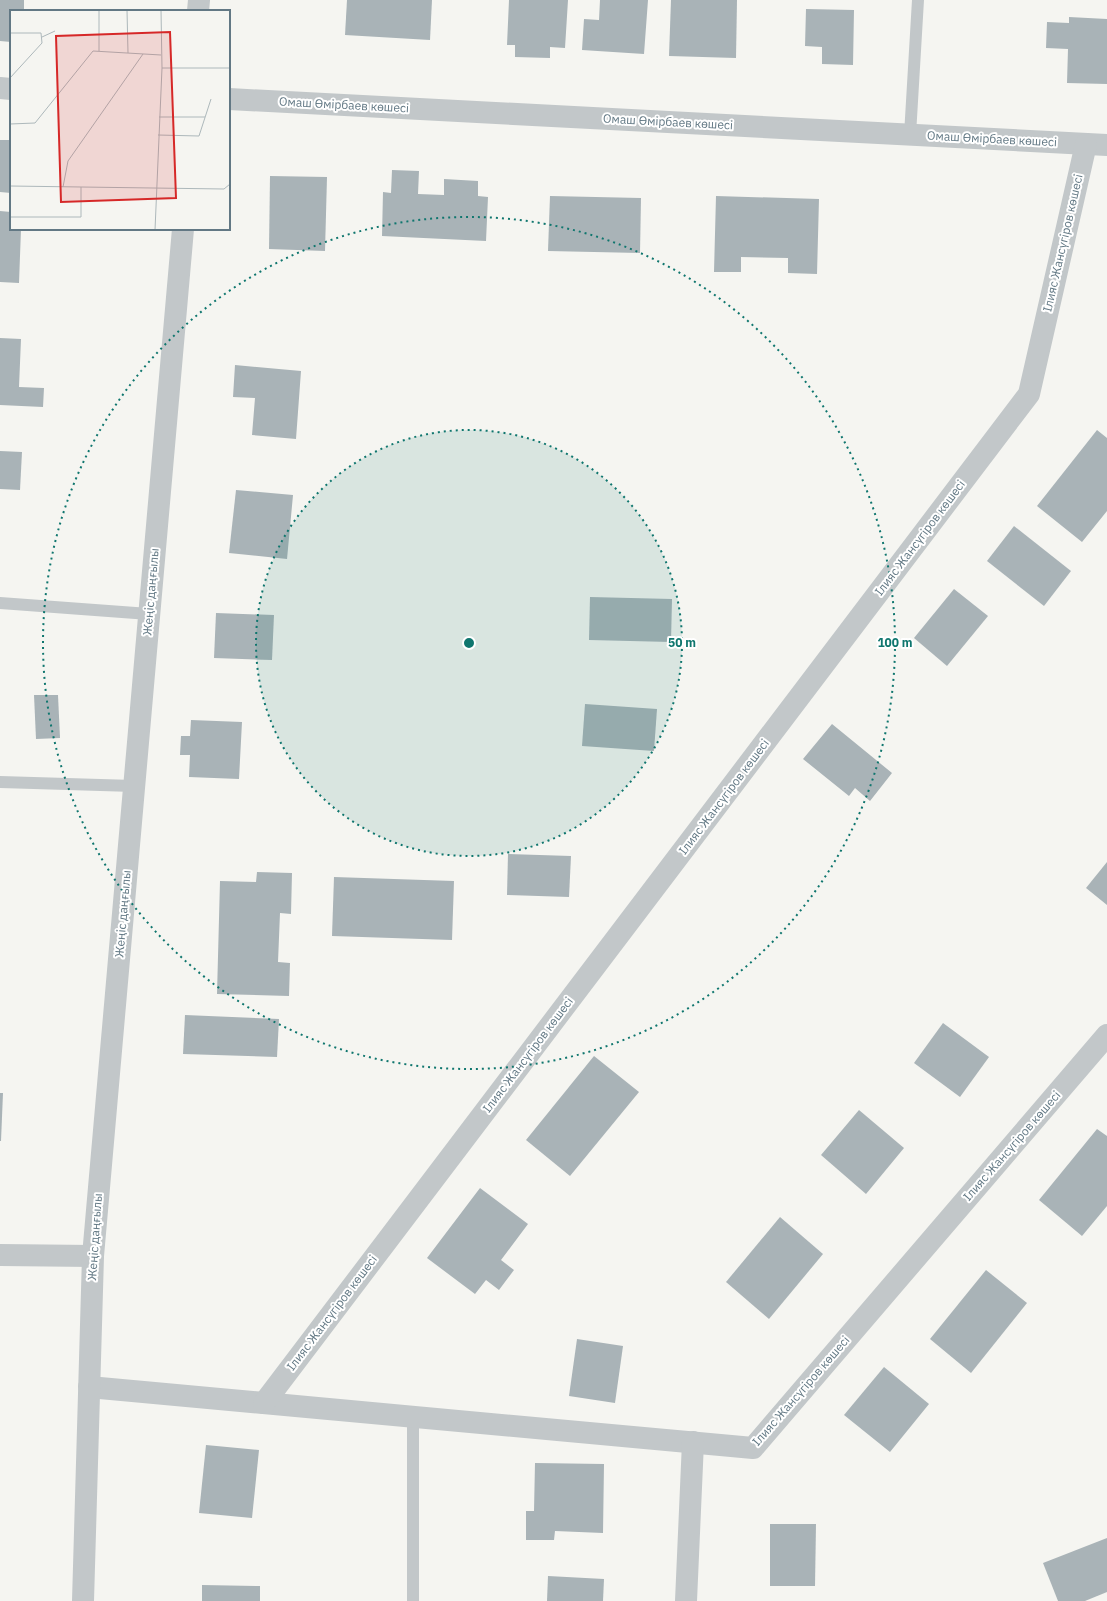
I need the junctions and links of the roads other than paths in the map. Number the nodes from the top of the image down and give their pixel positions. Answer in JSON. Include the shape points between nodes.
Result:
{"nodes":[{"id":1,"x":199,"y":0,"type":"edge"},
{"id":2,"x":918,"y":0,"type":"edge"},
{"id":3,"x":198,"y":10,"type":"edge"},
{"id":4,"x":0,"y":88,"type":"edge"},
{"id":5,"x":10,"y":89,"type":"edge"},
{"id":6,"x":230,"y":99,"type":"edge"},
{"id":7,"x":910,"y":134,"type":"junction"},
{"id":8,"x":1086,"y":144,"type":"junction"},
{"id":9,"x":1107,"y":145,"type":"edge"},
{"id":10,"x":183,"y":230,"type":"edge"},
{"id":11,"x":0,"y":603,"type":"edge"},
{"id":12,"x":150,"y":614,"type":"junction"},
{"id":13,"x":0,"y":782,"type":"edge"},
{"id":14,"x":134,"y":786,"type":"junction"},
{"id":15,"x":1107,"y":1035,"type":"edge"},
{"id":16,"x":0,"y":1255,"type":"edge"},
{"id":17,"x":93,"y":1256,"type":"junction"},
{"id":18,"x":89,"y":1387,"type":"junction"},
{"id":19,"x":264,"y":1403,"type":"junction"},
{"id":20,"x":413,"y":1417,"type":"junction"},
{"id":21,"x":692,"y":1442,"type":"junction"},
{"id":22,"x":83,"y":1601,"type":"edge"},
{"id":23,"x":413,"y":1601,"type":"edge"},
{"id":24,"x":686,"y":1601,"type":"edge"}],
"edges":[{"from":1,"to":3,"type":"street"},
{"from":2,"to":7,"type":"lane"},
{"from":4,"to":5,"type":"street"},
{"from":6,"to":7,"type":"street","name":"Омаш Өмірбаев көшесі"},
{"from":7,"to":8,"type":"street","name":"Омаш Өмірбаев көшесі"},
{"from":8,"to":9,"type":"street","name":"Омаш Өмірбаев көшесі"},
{"from":8,"to":19,"type":"street","name":"Ілияс Жансүгіров көшесі","via":[[1029,394]]},
{"from":10,"to":12,"type":"street","name":"Жеңіс даңғылы"},
{"from":11,"to":12,"type":"lane"},
{"from":12,"to":14,"type":"street","name":"Жеңіс даңғылы"},
{"from":13,"to":14,"type":"lane"},
{"from":14,"to":17,"type":"street","name":"Жеңіс даңғылы"},
{"from":15,"to":21,"type":"street","name":"Ілияс Жансүгіров көшесі","via":[[753,1448]]},
{"from":16,"to":17,"type":"street"},
{"from":17,"to":18,"type":"street","name":"Жеңіс даңғылы"},
{"from":18,"to":19,"type":"street","name":"Ілияс Жансүгіров көшесі"},
{"from":18,"to":22,"type":"street","name":"Жеңіс даңғылы"},
{"from":19,"to":20,"type":"street","name":"Ілияс Жансүгіров көшесі"},
{"from":20,"to":21,"type":"street","name":"Ілияс Жансүгіров көшесі"},
{"from":20,"to":23,"type":"lane"},
{"from":21,"to":24,"type":"street"}]}
